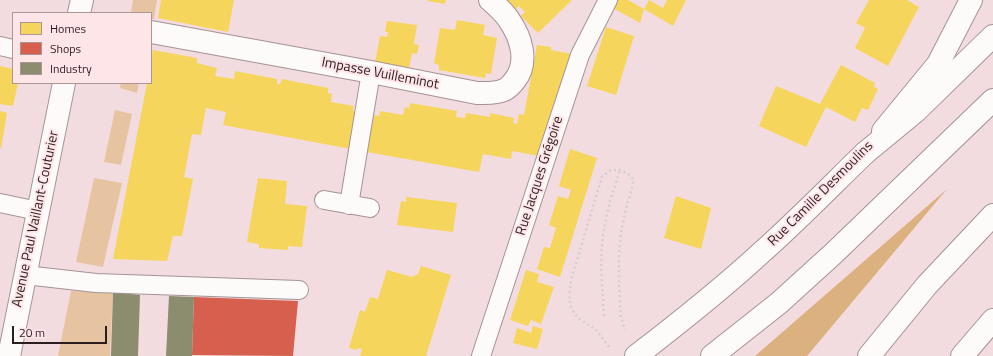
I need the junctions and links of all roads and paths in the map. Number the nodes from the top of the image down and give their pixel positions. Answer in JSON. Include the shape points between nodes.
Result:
{"nodes":[{"id":1,"x":82,"y":0,"type":"edge"},
{"id":2,"x":490,"y":0,"type":"edge"},
{"id":3,"x":608,"y":0,"type":"edge"},
{"id":4,"x":971,"y":0,"type":"edge"},
{"id":5,"x":80,"y":12,"type":"edge"},
{"id":6,"x":152,"y":32,"type":"edge"},
{"id":7,"x":993,"y":36,"type":"edge"},
{"id":8,"x":0,"y":46,"type":"edge"},
{"id":9,"x":12,"y":49,"type":"edge"},
{"id":10,"x":371,"y":72,"type":"junction"},
{"id":11,"x":64,"y":84,"type":"edge"},
{"id":12,"x":993,"y":100,"type":"edge"},
{"id":13,"x":865,"y":153,"type":"junction"},
{"id":14,"x":620,"y":170,"type":"junction"},
{"id":15,"x":324,"y":200,"type":"dead end"},
{"id":16,"x":0,"y":203,"type":"edge"},
{"id":17,"x":350,"y":205,"type":"junction"},
{"id":18,"x":370,"y":208,"type":"dead end"},
{"id":19,"x":38,"y":211,"type":"junction"},
{"id":20,"x":993,"y":215,"type":"edge"},
{"id":21,"x":25,"y":275,"type":"junction"},
{"id":22,"x":299,"y":290,"type":"dead end"},
{"id":23,"x":604,"y":316,"type":"dead end"},
{"id":24,"x":987,"y":326,"type":"edge"},
{"id":25,"x":627,"y":334,"type":"dead end"},
{"id":26,"x":609,"y":347,"type":"dead end"},
{"id":27,"x":9,"y":356,"type":"edge"},
{"id":28,"x":481,"y":356,"type":"edge"},
{"id":29,"x":636,"y":356,"type":"edge"},
{"id":30,"x":712,"y":356,"type":"edge"},
{"id":31,"x":869,"y":356,"type":"edge"},
{"id":32,"x":962,"y":356,"type":"edge"}],
"edges":[{"from":1,"to":5,"type":"main road"},
{"from":2,"to":10,"type":"main road","name":"Impasse Vuilleminot","via":[[509,19],[520,41],[522,53],[521,71],[504,90],[496,93],[476,93]]},
{"from":3,"to":28,"type":"lane","name":"Rue Jacques Grégoire","via":[[580,55]]},
{"from":4,"to":13,"type":"main road","name":"Rue Camille Desmoulins","via":[[938,64]]},
{"from":6,"to":10,"type":"main road","name":"Impasse Vuilleminot"},
{"from":7,"to":13,"type":"main road","via":[[916,111]]},
{"from":8,"to":9,"type":"lane"},
{"from":10,"to":17,"type":"lane"},
{"from":11,"to":19,"type":"main road","name":"Avenue Paul Vaillant-Couturier"},
{"from":12,"to":30,"type":"main road","via":[[834,253],[779,303]]},
{"from":13,"to":29,"type":"main road","name":"Rue Camille Desmoulins","via":[[763,252]]},
{"from":14,"to":23,"type":"path","via":[[610,201],[602,245]]},
{"from":14,"to":25,"type":"path","via":[[630,175],[634,184],[621,233],[619,257],[620,318]]},
{"from":14,"to":26,"type":"path","via":[[609,170],[602,177],[569,294],[570,306],[575,315],[596,330]]},
{"from":15,"to":17,"type":"lane"},
{"from":16,"to":19,"type":"lane"},
{"from":17,"to":18,"type":"lane"},
{"from":19,"to":21,"type":"main road","name":"Avenue Paul Vaillant-Couturier"},
{"from":20,"to":31,"type":"main road","via":[[927,285]]},
{"from":21,"to":22,"type":"lane","via":[[96,283]]},
{"from":21,"to":27,"type":"main road","name":"Avenue Paul Vaillant-Couturier"},
{"from":24,"to":32,"type":"main road"}]}
